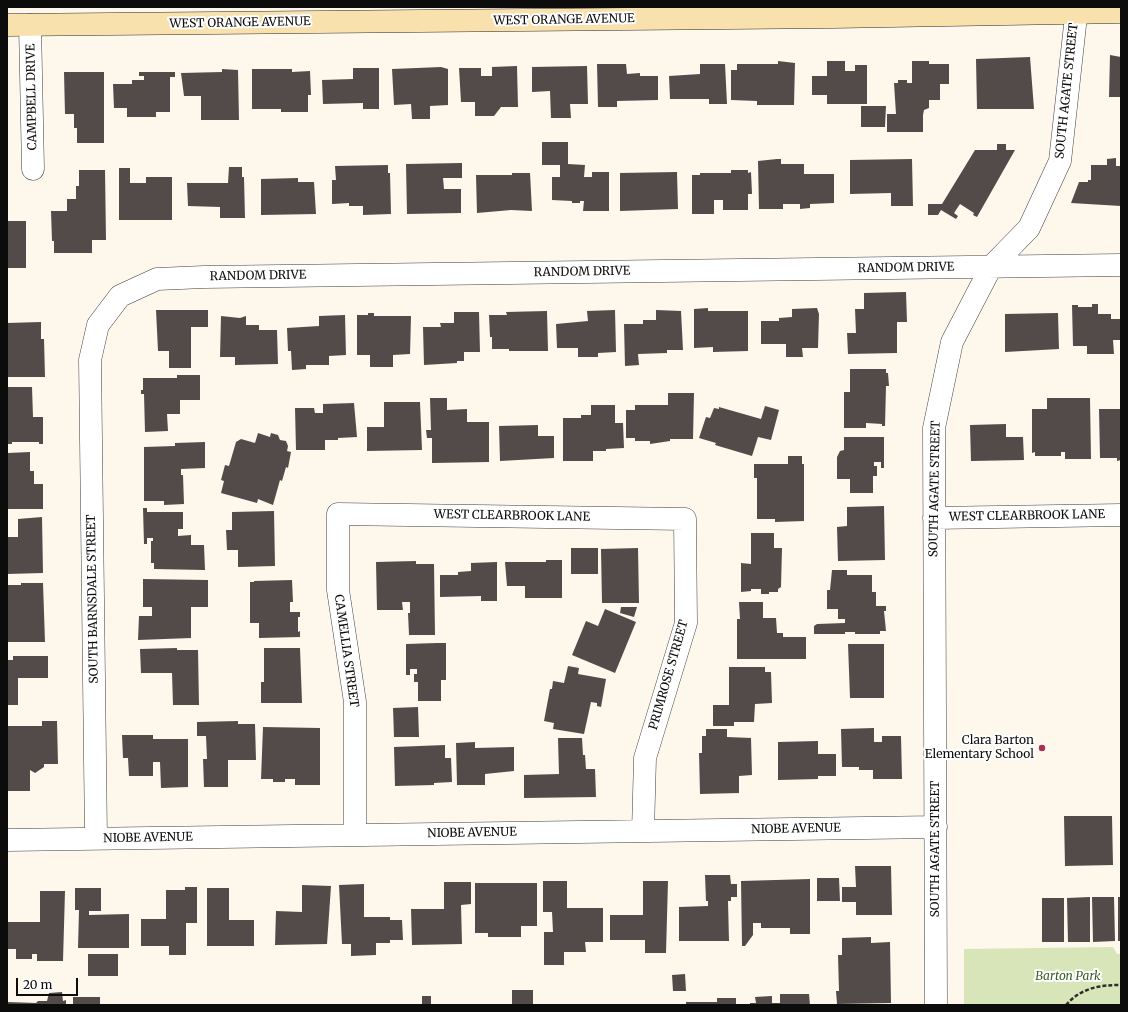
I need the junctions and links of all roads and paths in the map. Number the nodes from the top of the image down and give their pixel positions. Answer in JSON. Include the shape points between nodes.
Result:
{"nodes":[{"id":1,"x":1077,"y":10,"type":"edge"},
{"id":2,"x":833,"y":12,"type":"edge"},
{"id":3,"x":1121,"y":12,"type":"edge"},
{"id":4,"x":7,"y":25,"type":"edge"},
{"id":5,"x":30,"y":25,"type":"junction"},
{"id":6,"x":33,"y":169,"type":"dead end"},
{"id":7,"x":1121,"y":264,"type":"edge"},
{"id":8,"x":991,"y":267,"type":"junction"},
{"id":9,"x":90,"y":360,"type":"joint"},
{"id":10,"x":338,"y":514,"type":"joint"},
{"id":11,"x":1121,"y":515,"type":"edge"},
{"id":12,"x":685,"y":518,"type":"joint"},
{"id":13,"x":934,"y":518,"type":"junction"},
{"id":14,"x":936,"y":827,"type":"junction"},
{"id":15,"x":643,"y":831,"type":"junction"},
{"id":16,"x":355,"y":835,"type":"junction"},
{"id":17,"x":96,"y":838,"type":"junction"},
{"id":18,"x":7,"y":840,"type":"edge"},
{"id":19,"x":1121,"y":985,"type":"edge"},
{"id":20,"x":936,"y":1005,"type":"edge"},
{"id":21,"x":1066,"y":1005,"type":"edge"}],
"edges":[{"from":1,"to":2,"type":"street","name":"WEST ORANGE AVENUE"},
{"from":1,"to":3,"type":"street","name":"WEST ORANGE AVENUE"},
{"from":1,"to":8,"type":"street","name":"SOUTH AGATE STREET","via":[[1060,161],[1029,228]]},
{"from":2,"to":5,"type":"street","name":"WEST ORANGE AVENUE"},
{"from":4,"to":5,"type":"street","name":"WEST ORANGE AVENUE"},
{"from":5,"to":6,"type":"street","name":"CAMPBELL DRIVE"},
{"from":7,"to":8,"type":"street","name":"RANDOM DRIVE"},
{"from":8,"to":9,"type":"street","name":"RANDOM DRIVE","via":[[157,279],[120,296],[98,325]]},
{"from":8,"to":13,"type":"street","name":"SOUTH AGATE STREET","via":[[952,342],[934,428]]},
{"from":9,"to":17,"type":"street","name":"SOUTH BARNSDALE STREET"},
{"from":10,"to":12,"type":"street","name":"WEST CLEARBROOK LANE"},
{"from":10,"to":16,"type":"street","name":"CAMELLIA STREET","via":[[338,590],[355,702]]},
{"from":11,"to":13,"type":"street","name":"WEST CLEARBROOK LANE"},
{"from":12,"to":15,"type":"street","name":"PRIMROSE STREET","via":[[686,623],[646,758]]},
{"from":13,"to":14,"type":"street","name":"SOUTH AGATE STREET"},
{"from":14,"to":15,"type":"street","name":"NIOBE AVENUE"},
{"from":14,"to":20,"type":"street","name":"SOUTH AGATE STREET"},
{"from":15,"to":16,"type":"street","name":"NIOBE AVENUE"},
{"from":16,"to":17,"type":"street","name":"NIOBE AVENUE"},
{"from":17,"to":18,"type":"street","name":"NIOBE AVENUE"},
{"from":19,"to":21,"type":"path","via":[[1094,987],[1081,992]]}]}
